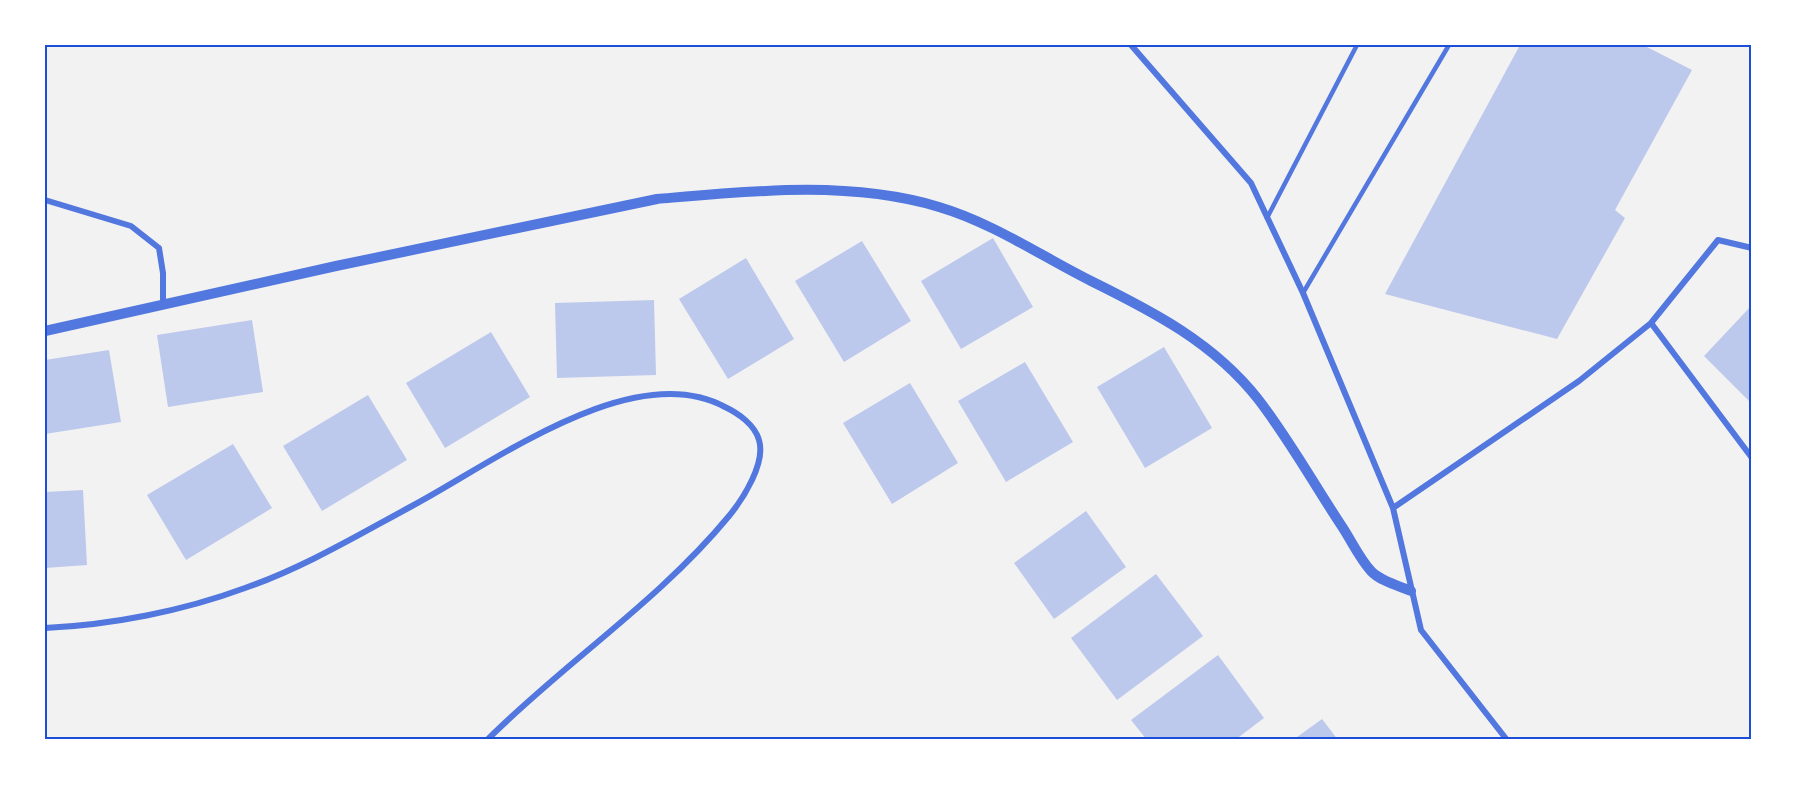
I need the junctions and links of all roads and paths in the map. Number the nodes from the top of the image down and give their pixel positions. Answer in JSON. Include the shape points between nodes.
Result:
{"nodes":[{"id":1,"x":1131,"y":45,"type":"edge"},
{"id":2,"x":1357,"y":45,"type":"edge"},
{"id":3,"x":1449,"y":45,"type":"edge"},
{"id":4,"x":45,"y":200,"type":"edge"},
{"id":5,"x":1266,"y":218,"type":"junction"},
{"id":6,"x":1752,"y":249,"type":"edge"},
{"id":7,"x":1303,"y":293,"type":"junction"},
{"id":8,"x":163,"y":307,"type":"junction"},
{"id":9,"x":1652,"y":323,"type":"junction"},
{"id":10,"x":45,"y":331,"type":"edge"},
{"id":11,"x":1752,"y":458,"type":"edge"},
{"id":12,"x":1393,"y":508,"type":"junction"},
{"id":13,"x":1411,"y":591,"type":"junction"},
{"id":14,"x":45,"y":628,"type":"edge"},
{"id":15,"x":487,"y":740,"type":"edge"},
{"id":16,"x":1507,"y":740,"type":"edge"}],
"edges":[{"from":1,"to":5,"type":"street","via":[[1251,183]]},
{"from":2,"to":5,"type":"lane"},
{"from":3,"to":7,"type":"lane"},
{"from":4,"to":8,"type":"street","via":[[131,226],[159,248]]},
{"from":5,"to":7,"type":"street"},
{"from":6,"to":9,"type":"street","via":[[1718,240]]},
{"from":7,"to":12,"type":"street"},
{"from":8,"to":10,"type":"street"},
{"from":8,"to":13,"type":"street","via":[[336,266],[657,199],[710,194],[854,192],[910,200],[986,225],[1168,320],[1201,343],[1226,363],[1258,399],[1371,572]]},
{"from":9,"to":11,"type":"street"},
{"from":9,"to":12,"type":"street","via":[[1579,381]]},
{"from":12,"to":13,"type":"street"},
{"from":13,"to":16,"type":"street","via":[[1421,630]]},
{"from":14,"to":15,"type":"street","via":[[138,616],[246,588],[306,561],[545,431],[598,408],[643,395],[680,393],[711,399],[735,412],[759,440],[759,458],[731,514],[637,609]]}]}
